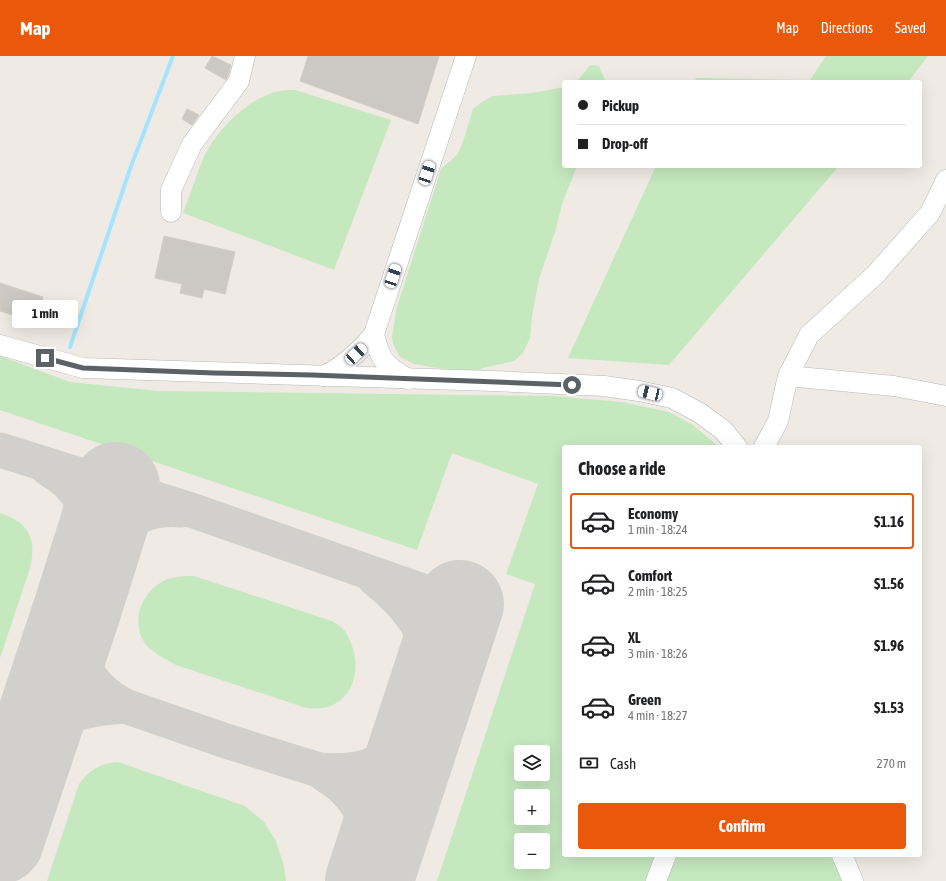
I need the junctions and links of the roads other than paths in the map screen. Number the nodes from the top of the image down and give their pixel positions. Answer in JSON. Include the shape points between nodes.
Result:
{"nodes":[{"id":1,"x":245,"y":56,"type":"edge"},
{"id":2,"x":466,"y":56,"type":"edge"},
{"id":3,"x":946,"y":180,"type":"edge"},
{"id":4,"x":171,"y":212,"type":"dead end"},
{"id":5,"x":374,"y":334,"type":"junction"},
{"id":6,"x":0,"y":345,"type":"edge"},
{"id":7,"x":324,"y":376,"type":"junction"},
{"id":8,"x":788,"y":376,"type":"junction"},
{"id":9,"x":408,"y":379,"type":"junction"},
{"id":10,"x":946,"y":396,"type":"edge"},
{"id":11,"x":735,"y":445,"type":"edge"},
{"id":12,"x":765,"y":445,"type":"edge"},
{"id":13,"x":665,"y":857,"type":"edge"},
{"id":14,"x":843,"y":857,"type":"edge"},
{"id":15,"x":656,"y":881,"type":"edge"},
{"id":16,"x":853,"y":881,"type":"edge"}],
"edges":[{"from":1,"to":4,"type":"lane","via":[[239,81],[192,144],[171,190]]},
{"from":2,"to":5,"type":"lane"},
{"from":3,"to":8,"type":"lane","via":[[925,219],[875,275],[809,335]]},
{"from":5,"to":7,"type":"lane","via":[[337,370]]},
{"from":5,"to":9,"type":"lane","via":[[378,352],[384,363],[392,371]]},
{"from":6,"to":7,"type":"lane","via":[[83,368]]},
{"from":7,"to":9,"type":"lane"},
{"from":8,"to":10,"type":"lane","via":[[894,386]]},
{"from":8,"to":12,"type":"lane","via":[[778,421]]},
{"from":9,"to":11,"type":"lane","via":[[604,386],[639,391],[672,398],[700,412],[723,430]]},
{"from":13,"to":15,"type":"lane"},
{"from":14,"to":16,"type":"lane"}]}
